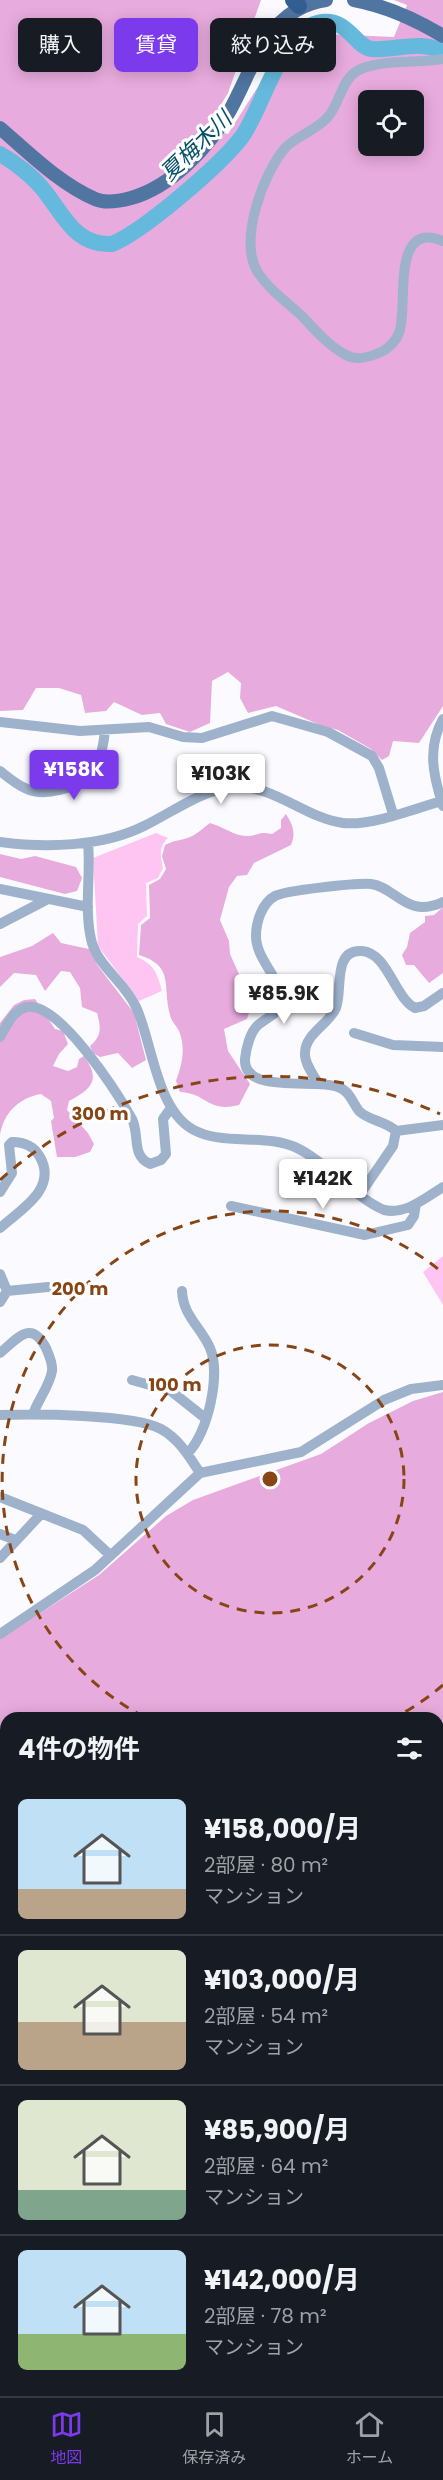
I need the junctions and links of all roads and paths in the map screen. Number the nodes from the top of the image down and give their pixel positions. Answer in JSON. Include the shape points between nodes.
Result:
{"nodes":[{"id":1,"x":326,"y":0,"type":"edge"},
{"id":2,"x":354,"y":0,"type":"edge"},
{"id":3,"x":296,"y":2,"type":"edge"},
{"id":4,"x":443,"y":36,"type":"edge"},
{"id":5,"x":442,"y":59,"type":"edge"},
{"id":6,"x":0,"y":128,"type":"edge"},
{"id":7,"x":443,"y":241,"type":"edge"},
{"id":8,"x":443,"y":719,"type":"edge"},
{"id":9,"x":0,"y":722,"type":"edge"},
{"id":10,"x":105,"y":731,"type":"junction"},
{"id":11,"x":438,"y":761,"type":"edge"},
{"id":12,"x":0,"y":771,"type":"edge"},
{"id":13,"x":442,"y":804,"type":"edge"},
{"id":14,"x":393,"y":814,"type":"junction"},
{"id":15,"x":0,"y":842,"type":"edge"},
{"id":16,"x":88,"y":843,"type":"junction"},
{"id":17,"x":0,"y":889,"type":"edge"},
{"id":18,"x":48,"y":899,"type":"junction"},
{"id":19,"x":443,"y":902,"type":"edge"},
{"id":20,"x":88,"y":907,"type":"junction"},
{"id":21,"x":0,"y":924,"type":"edge"},
{"id":22,"x":443,"y":993,"type":"edge"},
{"id":23,"x":354,"y":1033,"type":"dead end"},
{"id":24,"x":0,"y":1037,"type":"edge"},
{"id":25,"x":443,"y":1047,"type":"edge"},
{"id":26,"x":318,"y":1083,"type":"junction"},
{"id":27,"x":171,"y":1108,"type":"junction"},
{"id":28,"x":443,"y":1125,"type":"edge"},
{"id":29,"x":396,"y":1131,"type":"junction"},
{"id":30,"x":443,"y":1187,"type":"edge"},
{"id":31,"x":0,"y":1192,"type":"edge"},
{"id":32,"x":361,"y":1193,"type":"junction"},
{"id":33,"x":416,"y":1204,"type":"junction"},
{"id":34,"x":231,"y":1206,"type":"dead end"},
{"id":35,"x":0,"y":1228,"type":"edge"},
{"id":36,"x":0,"y":1274,"type":"edge"},
{"id":37,"x":48,"y":1287,"type":"dead end"},
{"id":38,"x":7,"y":1291,"type":"junction"},
{"id":39,"x":182,"y":1291,"type":"dead end"},
{"id":40,"x":0,"y":1302,"type":"edge"},
{"id":41,"x":0,"y":1353,"type":"edge"},
{"id":42,"x":132,"y":1380,"type":"dead end"},
{"id":43,"x":443,"y":1385,"type":"edge"},
{"id":44,"x":33,"y":1414,"type":"junction"},
{"id":45,"x":0,"y":1415,"type":"edge"},
{"id":46,"x":205,"y":1418,"type":"junction"},
{"id":47,"x":188,"y":1453,"type":"junction"},
{"id":48,"x":200,"y":1473,"type":"junction"},
{"id":49,"x":0,"y":1497,"type":"edge"},
{"id":50,"x":41,"y":1514,"type":"junction"},
{"id":51,"x":0,"y":1534,"type":"edge"},
{"id":52,"x":15,"y":1540,"type":"junction"},
{"id":53,"x":110,"y":1555,"type":"junction"},
{"id":54,"x":0,"y":1558,"type":"edge"},
{"id":55,"x":0,"y":1634,"type":"edge"}],
"edges":[{"from":1,"to":3,"type":"main road"},
{"from":2,"to":4,"type":"main road","via":[[408,16]]},
{"from":3,"to":6,"type":"main road","via":[[259,50],[228,115],[212,137],[177,172],[144,194],[110,202],[97,200],[68,184]]},
{"from":5,"to":7,"type":"street","via":[[354,72],[333,112],[287,147],[276,161],[267,176],[249,239],[257,271],[271,288],[334,348],[359,358],[381,352],[400,331],[404,266],[411,247],[424,239]]},
{"from":8,"to":11,"type":"street","via":[[432,744]]},
{"from":9,"to":10,"type":"street"},
{"from":10,"to":12,"type":"street","via":[[95,770],[73,787],[34,792]]},
{"from":10,"to":14,"type":"street","via":[[149,727],[202,738],[266,716],[305,724],[372,756]]},
{"from":11,"to":13,"type":"street"},
{"from":13,"to":14,"type":"street"},
{"from":14,"to":16,"type":"street","via":[[342,823],[267,792],[229,788],[192,801],[124,835]]},
{"from":15,"to":16,"type":"street"},
{"from":16,"to":20,"type":"street"},
{"from":17,"to":18,"type":"street"},
{"from":18,"to":20,"type":"street"},
{"from":18,"to":21,"type":"street"},
{"from":19,"to":26,"type":"street","via":[[412,905],[371,884],[283,894],[275,896],[264,908],[257,926],[257,946],[278,986],[282,1005],[254,1029],[245,1063],[258,1080]]},
{"from":20,"to":27,"type":"street","via":[[94,948],[136,1005]]},
{"from":22,"to":26,"type":"street","via":[[415,1008],[373,956],[360,951],[348,955],[341,967],[336,1008],[305,1048],[305,1059]]},
{"from":23,"to":25,"type":"street","via":[[393,1045]]},
{"from":24,"to":27,"type":"street","via":[[14,1014],[29,1006],[41,1009],[67,1029],[132,1119],[138,1151],[150,1164],[166,1154],[163,1119]]},
{"from":26,"to":29,"type":"street","via":[[344,1089],[360,1112]]},
{"from":27,"to":32,"type":"street","via":[[180,1120],[200,1133],[298,1148]]},
{"from":28,"to":29,"type":"street"},
{"from":29,"to":32,"type":"street","via":[[393,1146]]},
{"from":30,"to":33,"type":"street"},
{"from":31,"to":35,"type":"street","via":[[12,1173],[9,1145],[19,1142],[34,1148],[45,1169],[42,1187]]},
{"from":32,"to":33,"type":"street","via":[[379,1208],[394,1212]]},
{"from":33,"to":34,"type":"street","via":[[408,1225],[365,1235]]},
{"from":36,"to":38,"type":"street"},
{"from":37,"to":38,"type":"street"},
{"from":38,"to":40,"type":"street"},
{"from":39,"to":46,"type":"street","via":[[186,1312],[214,1360],[215,1374]]},
{"from":41,"to":44,"type":"street","via":[[22,1334],[31,1332],[40,1337],[51,1358],[52,1372]]},
{"from":42,"to":46,"type":"street","via":[[171,1391]]},
{"from":43,"to":48,"type":"street","via":[[411,1389],[384,1400],[301,1452]]},
{"from":44,"to":45,"type":"street"},
{"from":44,"to":47,"type":"street","via":[[146,1423],[172,1437]]},
{"from":46,"to":47,"type":"street"},
{"from":47,"to":48,"type":"street"},
{"from":48,"to":53,"type":"street"},
{"from":49,"to":50,"type":"street"},
{"from":50,"to":52,"type":"street"},
{"from":50,"to":53,"type":"street","via":[[83,1530]]},
{"from":51,"to":52,"type":"street"},
{"from":52,"to":54,"type":"street"},
{"from":53,"to":55,"type":"street","via":[[78,1582]]}]}
